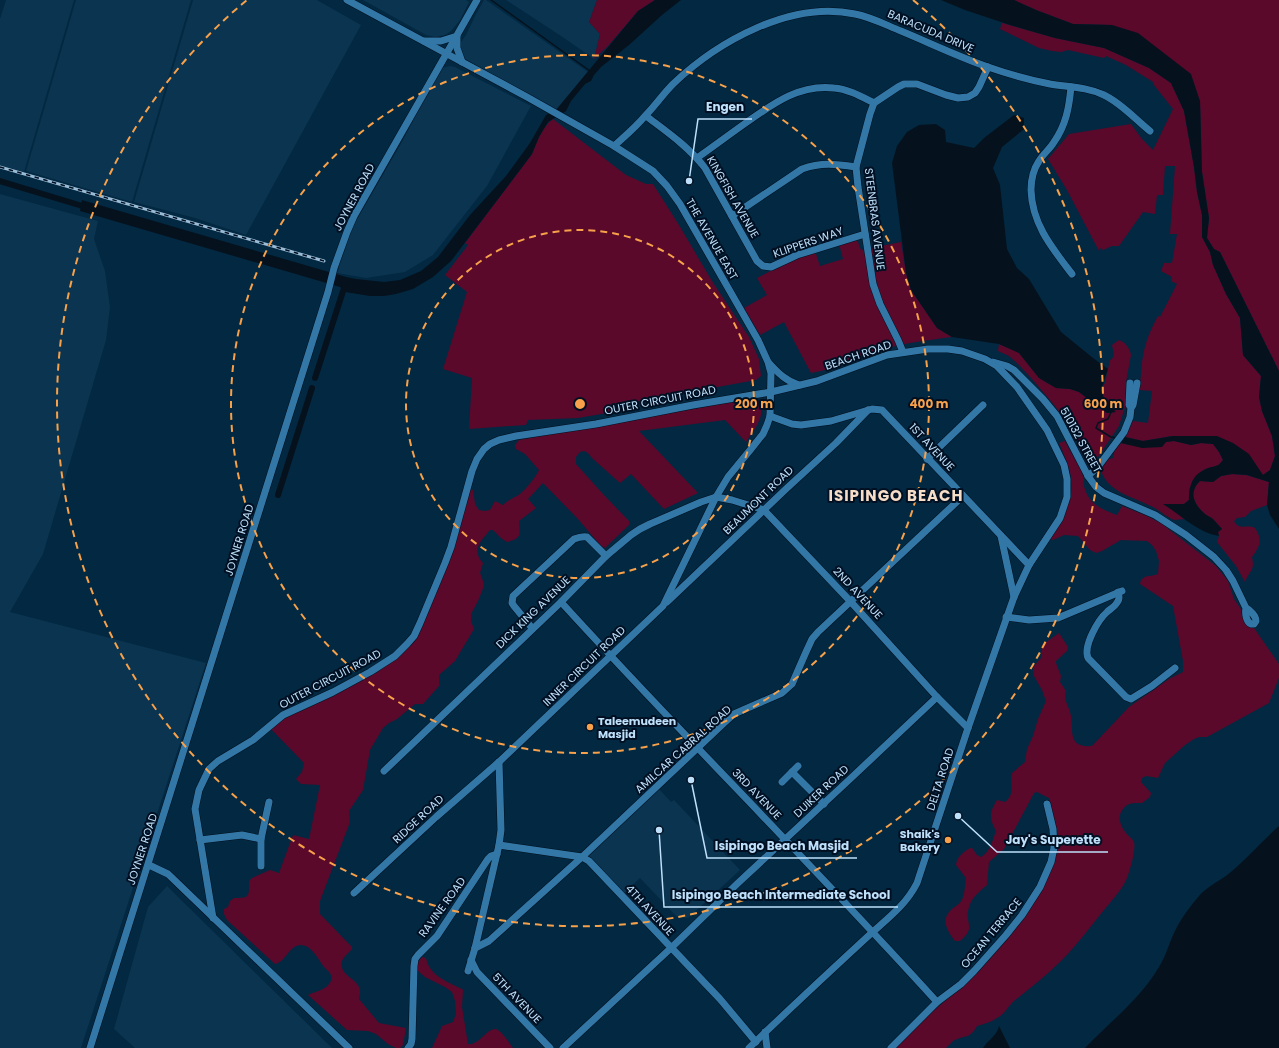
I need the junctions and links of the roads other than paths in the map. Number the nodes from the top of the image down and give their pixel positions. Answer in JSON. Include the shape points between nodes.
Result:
{"nodes":[{"id":1,"x":348,"y":0,"type":"edge"},
{"id":2,"x":477,"y":0,"type":"edge"},
{"id":3,"x":457,"y":36,"type":"junction"},
{"id":4,"x":422,"y":41,"type":"junction"},
{"id":5,"x":447,"y":54,"type":"junction"},
{"id":6,"x":462,"y":62,"type":"junction"},
{"id":7,"x":988,"y":67,"type":"junction"},
{"id":8,"x":1071,"y":87,"type":"junction"},
{"id":9,"x":874,"y":103,"type":"junction"},
{"id":10,"x":646,"y":116,"type":"junction"},
{"id":11,"x":1150,"y":131,"type":"dead end"},
{"id":12,"x":614,"y":146,"type":"junction"},
{"id":13,"x":697,"y":158,"type":"junction"},
{"id":14,"x":856,"y":167,"type":"junction"},
{"id":15,"x":732,"y":216,"type":"junction"},
{"id":16,"x":865,"y":234,"type":"junction"},
{"id":17,"x":759,"y":264,"type":"joint"},
{"id":18,"x":1072,"y":274,"type":"dead end"},
{"id":19,"x":902,"y":352,"type":"junction"},
{"id":20,"x":985,"y":359,"type":"junction"},
{"id":21,"x":768,"y":362,"type":"junction"},
{"id":22,"x":1133,"y":383,"type":"dead end"},
{"id":23,"x":799,"y":385,"type":"junction"},
{"id":24,"x":771,"y":392,"type":"junction"},
{"id":25,"x":982,"y":405,"type":"dead end"},
{"id":26,"x":868,"y":410,"type":"junction"},
{"id":27,"x":770,"y":416,"type":"junction"},
{"id":28,"x":927,"y":459,"type":"junction"},
{"id":29,"x":1064,"y":465,"type":"joint"},
{"id":30,"x":1088,"y":476,"type":"junction"},
{"id":31,"x":963,"y":496,"type":"junction"},
{"id":32,"x":716,"y":498,"type":"junction"},
{"id":33,"x":764,"y":510,"type":"junction"},
{"id":34,"x":1001,"y":536,"type":"junction"},
{"id":35,"x":606,"y":556,"type":"junction"},
{"id":36,"x":1029,"y":565,"type":"junction"},
{"id":37,"x":1014,"y":597,"type":"junction"},
{"id":38,"x":561,"y":602,"type":"junction"},
{"id":39,"x":851,"y":602,"type":"junction"},
{"id":40,"x":663,"y":606,"type":"junction"},
{"id":41,"x":1246,"y":608,"type":"dead end"},
{"id":42,"x":1006,"y":617,"type":"junction"},
{"id":43,"x":532,"y":628,"type":"junction"},
{"id":44,"x":611,"y":656,"type":"junction"},
{"id":45,"x":1175,"y":668,"type":"dead end"},
{"id":46,"x":937,"y":697,"type":"junction"},
{"id":47,"x":968,"y":728,"type":"junction"},
{"id":48,"x":698,"y":748,"type":"junction"},
{"id":49,"x":499,"y":762,"type":"junction"},
{"id":50,"x":798,"y":766,"type":"dead end"},
{"id":51,"x":384,"y":770,"type":"dead end"},
{"id":52,"x":792,"y":772,"type":"junction"},
{"id":53,"x":782,"y":782,"type":"dead end"},
{"id":54,"x":269,"y":802,"type":"dead end"},
{"id":55,"x":824,"y":804,"type":"junction"},
{"id":56,"x":1047,"y":804,"type":"dead end"},
{"id":57,"x":261,"y":839,"type":"junction"},
{"id":58,"x":785,"y":839,"type":"junction"},
{"id":59,"x":200,"y":840,"type":"junction"},
{"id":60,"x":499,"y":845,"type":"junction"},
{"id":61,"x":497,"y":854,"type":"junction"},
{"id":62,"x":582,"y":857,"type":"junction"},
{"id":63,"x":149,"y":865,"type":"junction"},
{"id":64,"x":261,"y":866,"type":"dead end"},
{"id":65,"x":354,"y":893,"type":"dead end"},
{"id":66,"x":213,"y":918,"type":"junction"},
{"id":67,"x":873,"y":931,"type":"junction"},
{"id":68,"x":476,"y":948,"type":"junction"},
{"id":69,"x":671,"y":948,"type":"junction"},
{"id":70,"x":471,"y":960,"type":"junction"},
{"id":71,"x":468,"y":971,"type":"dead end"},
{"id":72,"x":937,"y":1002,"type":"junction"},
{"id":73,"x":765,"y":1032,"type":"junction"},
{"id":74,"x":756,"y":1042,"type":"junction"},
{"id":75,"x":90,"y":1048,"type":"edge"},
{"id":76,"x":348,"y":1048,"type":"edge"},
{"id":77,"x":408,"y":1048,"type":"edge"},
{"id":78,"x":550,"y":1048,"type":"edge"},
{"id":79,"x":563,"y":1048,"type":"edge"},
{"id":80,"x":749,"y":1048,"type":"edge"},
{"id":81,"x":767,"y":1048,"type":"edge"},
{"id":82,"x":892,"y":1048,"type":"edge"}],
"edges":[{"from":1,"to":4,"type":"street","name":"THE AVENUE EAST"},
{"from":2,"to":3,"type":"street","name":"JOYNER ROAD"},
{"from":3,"to":4,"type":"street","via":[[441,41]]},
{"from":3,"to":5,"type":"street","name":"JOYNER ROAD"},
{"from":3,"to":6,"type":"street","via":[[457,48]]},
{"from":4,"to":5,"type":"street","name":"THE AVENUE EAST"},
{"from":5,"to":6,"type":"street","name":"THE AVENUE EAST"},
{"from":5,"to":63,"type":"street","name":"JOYNER ROAD","via":[[347,232]]},
{"from":6,"to":12,"type":"street","name":"THE AVENUE EAST"},
{"from":7,"to":8,"type":"street","name":"BARACUDA DRIVE","via":[[1049,84]]},
{"from":7,"to":9,"type":"street","via":[[979,87],[968,97],[958,98],[911,84],[898,86]]},
{"from":7,"to":10,"type":"street","name":"BARACUDA DRIVE","via":[[856,14],[813,12],[781,18],[742,35],[686,72],[665,92]]},
{"from":8,"to":11,"type":"street","name":"BARACUDA DRIVE","via":[[1106,96]]},
{"from":8,"to":18,"type":"street","via":[[1063,127],[1054,143],[1039,160],[1031,184],[1034,211],[1040,228]]},
{"from":9,"to":13,"type":"street","via":[[836,88],[820,87],[799,92],[769,107]]},
{"from":9,"to":14,"type":"street","name":"STEENBRAS AVENUE"},
{"from":10,"to":12,"type":"street","name":"BARACUDA DRIVE"},
{"from":10,"to":13,"type":"street","name":"KINGFISH AVENUE"},
{"from":12,"to":21,"type":"street","name":"THE AVENUE EAST","via":[[653,171],[680,204]]},
{"from":13,"to":15,"type":"street","name":"KINGFISH AVENUE"},
{"from":14,"to":15,"type":"street","via":[[827,164],[802,169]]},
{"from":14,"to":16,"type":"street","name":"STEENBRAS AVENUE"},
{"from":15,"to":17,"type":"street","name":"KINGFISH AVENUE"},
{"from":16,"to":17,"type":"street","name":"KLIPPERS WAY","via":[[797,255],[771,266]]},
{"from":16,"to":19,"type":"street","name":"STEENBRAS AVENUE","via":[[875,292]]},
{"from":19,"to":20,"type":"street","name":"BEACH ROAD","via":[[948,349]]},
{"from":19,"to":23,"type":"street","name":"BEACH ROAD"},
{"from":20,"to":29,"type":"street","name":"BEACH ROAD","via":[[997,366],[1017,387],[1047,430]]},
{"from":20,"to":30,"type":"street","name":"510132 STREET","via":[[1014,370],[1043,399],[1057,416]]},
{"from":21,"to":23,"type":"street","via":[[786,380]]},
{"from":21,"to":24,"type":"street","name":"THE AVENUE EAST"},
{"from":22,"to":30,"type":"street","via":[[1133,405],[1124,432]]},
{"from":23,"to":24,"type":"street","name":"BEACH ROAD"},
{"from":24,"to":27,"type":"street","name":"INNER CIRCUIT ROAD"},
{"from":24,"to":59,"type":"street","name":"OUTER CIRCUIT ROAD","via":[[516,436],[490,444],[477,458],[451,547],[414,636],[386,663],[334,692],[283,715],[253,740],[209,769],[204,777],[195,809]]},
{"from":25,"to":28,"type":"street"},
{"from":26,"to":27,"type":"street","name":"1ST AVENUE","via":[[831,421],[801,425]]},
{"from":26,"to":28,"type":"street","name":"1ST AVENUE","via":[[879,409],[884,412]]},
{"from":26,"to":33,"type":"street","name":"BEAUMONT ROAD"},
{"from":27,"to":32,"type":"street","name":"INNER CIRCUIT ROAD","via":[[762,434],[729,475]]},
{"from":28,"to":31,"type":"street","name":"1ST AVENUE"},
{"from":29,"to":36,"type":"street","name":"DELTA ROAD","via":[[1068,488],[1064,509]]},
{"from":30,"to":41,"type":"street","name":"510132 STREET","via":[[1100,491],[1155,515],[1214,556],[1224,565]]},
{"from":31,"to":34,"type":"street","name":"1ST AVENUE"},
{"from":31,"to":39,"type":"street","name":"AMILCAR CABRAL ROAD"},
{"from":32,"to":33,"type":"street","name":"2ND AVENUE"},
{"from":32,"to":35,"type":"street","name":"DICK KING AVENUE","via":[[640,529]]},
{"from":32,"to":40,"type":"street","name":"INNER CIRCUIT ROAD"},
{"from":33,"to":39,"type":"street","name":"2ND AVENUE"},
{"from":33,"to":40,"type":"street","name":"BEAUMONT ROAD"},
{"from":34,"to":36,"type":"street","name":"1ST AVENUE"},
{"from":34,"to":37,"type":"street"},
{"from":35,"to":38,"type":"street","name":"DICK KING AVENUE"},
{"from":35,"to":43,"type":"street","via":[[587,537],[574,539],[513,596],[512,603]]},
{"from":36,"to":37,"type":"street","name":"DELTA ROAD"},
{"from":37,"to":42,"type":"street","name":"DELTA ROAD"},
{"from":38,"to":43,"type":"street","name":"DICK KING AVENUE"},
{"from":38,"to":44,"type":"street","name":"3RD AVENUE"},
{"from":39,"to":46,"type":"street","name":"2ND AVENUE"},
{"from":39,"to":48,"type":"street","name":"AMILCAR CABRAL ROAD","via":[[812,639],[788,689],[734,714]]},
{"from":40,"to":44,"type":"street","name":"INNER CIRCUIT ROAD"},
{"from":42,"to":45,"type":"street","via":[[1029,620],[1058,618],[1120,591],[1118,601],[1096,627],[1088,644],[1088,658],[1126,697],[1131,699]]},
{"from":42,"to":47,"type":"street","name":"DELTA ROAD"},
{"from":43,"to":51,"type":"street","name":"DICK KING AVENUE"},
{"from":44,"to":48,"type":"street","name":"3RD AVENUE"},
{"from":44,"to":49,"type":"street","name":"INNER CIRCUIT ROAD"},
{"from":46,"to":47,"type":"street","name":"2ND AVENUE"},
{"from":46,"to":55,"type":"street","name":"DUIKER ROAD"},
{"from":47,"to":67,"type":"street","name":"DELTA ROAD","via":[[914,888],[900,908]]},
{"from":48,"to":58,"type":"street","name":"3RD AVENUE"},
{"from":48,"to":62,"type":"street","name":"AMILCAR CABRAL ROAD"},
{"from":49,"to":60,"type":"street"},
{"from":49,"to":65,"type":"street","name":"RIDGE ROAD"},
{"from":50,"to":52,"type":"street"},
{"from":52,"to":53,"type":"street"},
{"from":52,"to":55,"type":"street"},
{"from":54,"to":57,"type":"street"},
{"from":55,"to":58,"type":"street","name":"DUIKER ROAD"},
{"from":56,"to":72,"type":"street","name":"OCEAN TERRACE","via":[[1054,848],[1040,887],[1022,915],[995,947],[961,984]]},
{"from":57,"to":59,"type":"street","via":[[242,836]]},
{"from":57,"to":64,"type":"street"},
{"from":58,"to":67,"type":"street","name":"3RD AVENUE"},
{"from":58,"to":69,"type":"street","name":"DUIKER ROAD"},
{"from":59,"to":66,"type":"street","name":"OUTER CIRCUIT ROAD"},
{"from":60,"to":61,"type":"street"},
{"from":60,"to":62,"type":"street"},
{"from":61,"to":68,"type":"street"},
{"from":61,"to":77,"type":"street","name":"RAVINE ROAD","via":[[488,859],[437,936],[415,959],[412,1044]]},
{"from":62,"to":68,"type":"street","name":"AMILCAR CABRAL ROAD","via":[[489,940]]},
{"from":62,"to":69,"type":"street","name":"4TH AVENUE","via":[[589,861]]},
{"from":63,"to":66,"type":"street","via":[[168,874]]},
{"from":63,"to":75,"type":"street","name":"JOYNER ROAD"},
{"from":66,"to":76,"type":"street"},
{"from":67,"to":72,"type":"street","name":"3RD AVENUE"},
{"from":67,"to":73,"type":"street","name":"DELTA ROAD"},
{"from":68,"to":70,"type":"street"},
{"from":69,"to":74,"type":"street","name":"4TH AVENUE","via":[[720,999]]},
{"from":69,"to":79,"type":"street","name":"DUIKER ROAD"},
{"from":70,"to":71,"type":"street"},
{"from":70,"to":78,"type":"street","name":"5TH AVENUE","via":[[477,972]]},
{"from":72,"to":82,"type":"street","name":"OCEAN TERRACE"},
{"from":73,"to":74,"type":"street","name":"DELTA ROAD"},
{"from":73,"to":81,"type":"street"},
{"from":74,"to":80,"type":"street","name":"DELTA ROAD"}]}
